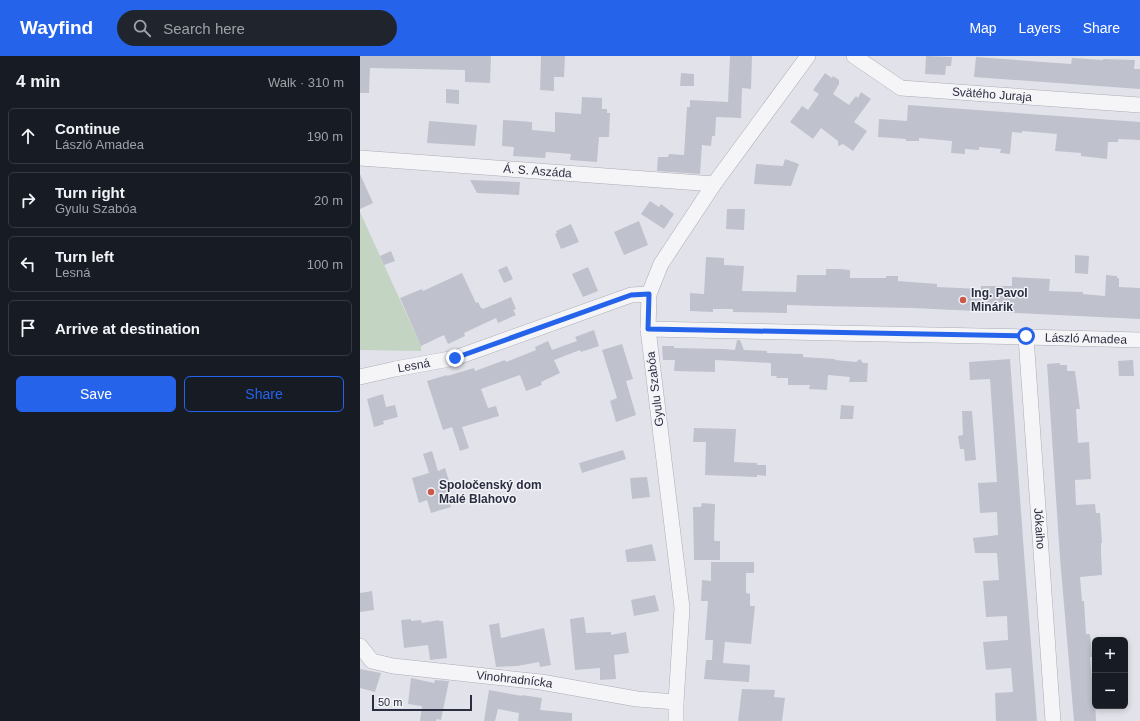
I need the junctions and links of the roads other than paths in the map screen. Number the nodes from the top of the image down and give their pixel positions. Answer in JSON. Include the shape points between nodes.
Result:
{"nodes":[{"id":1,"x":808,"y":56,"type":"edge"},
{"id":2,"x":854,"y":56,"type":"edge"},
{"id":3,"x":1140,"y":105,"type":"edge"},
{"id":4,"x":360,"y":158,"type":"edge"},
{"id":5,"x":714,"y":184,"type":"junction"},
{"id":6,"x":649,"y":294,"type":"junction"},
{"id":7,"x":648,"y":329,"type":"junction"},
{"id":8,"x":1026,"y":336,"type":"junction"},
{"id":9,"x":1140,"y":340,"type":"edge"},
{"id":10,"x":360,"y":377,"type":"edge"},
{"id":11,"x":360,"y":646,"type":"edge"},
{"id":12,"x":676,"y":702,"type":"junction"},
{"id":13,"x":676,"y":721,"type":"edge"},
{"id":14,"x":1053,"y":721,"type":"edge"}],
"edges":[{"from":1,"to":5,"type":"street","name":"Gyulu Szabóa"},
{"from":2,"to":3,"type":"street","name":"Svätého Juraja","via":[[901,88]]},
{"from":4,"to":5,"type":"street","name":"Á. S. Aszáda"},
{"from":5,"to":6,"type":"street","name":"Gyulu Szabóa","via":[[661,264]]},
{"from":6,"to":7,"type":"street","name":"Gyulu Szabóa"},
{"from":6,"to":10,"type":"street","name":"Lesná","via":[[631,295],[455,358]]},
{"from":7,"to":8,"type":"street","name":"László Amadea"},
{"from":7,"to":12,"type":"street","name":"Gyulu Szabóa","via":[[682,608]]},
{"from":8,"to":9,"type":"street","name":"László Amadea"},
{"from":8,"to":14,"type":"street","name":"Jókaiho"},
{"from":11,"to":12,"type":"street","name":"Vinohradnícka","via":[[372,661],[393,666],[541,682],[637,699]]},
{"from":12,"to":13,"type":"street","name":"Gyulu Szabóa"}]}
